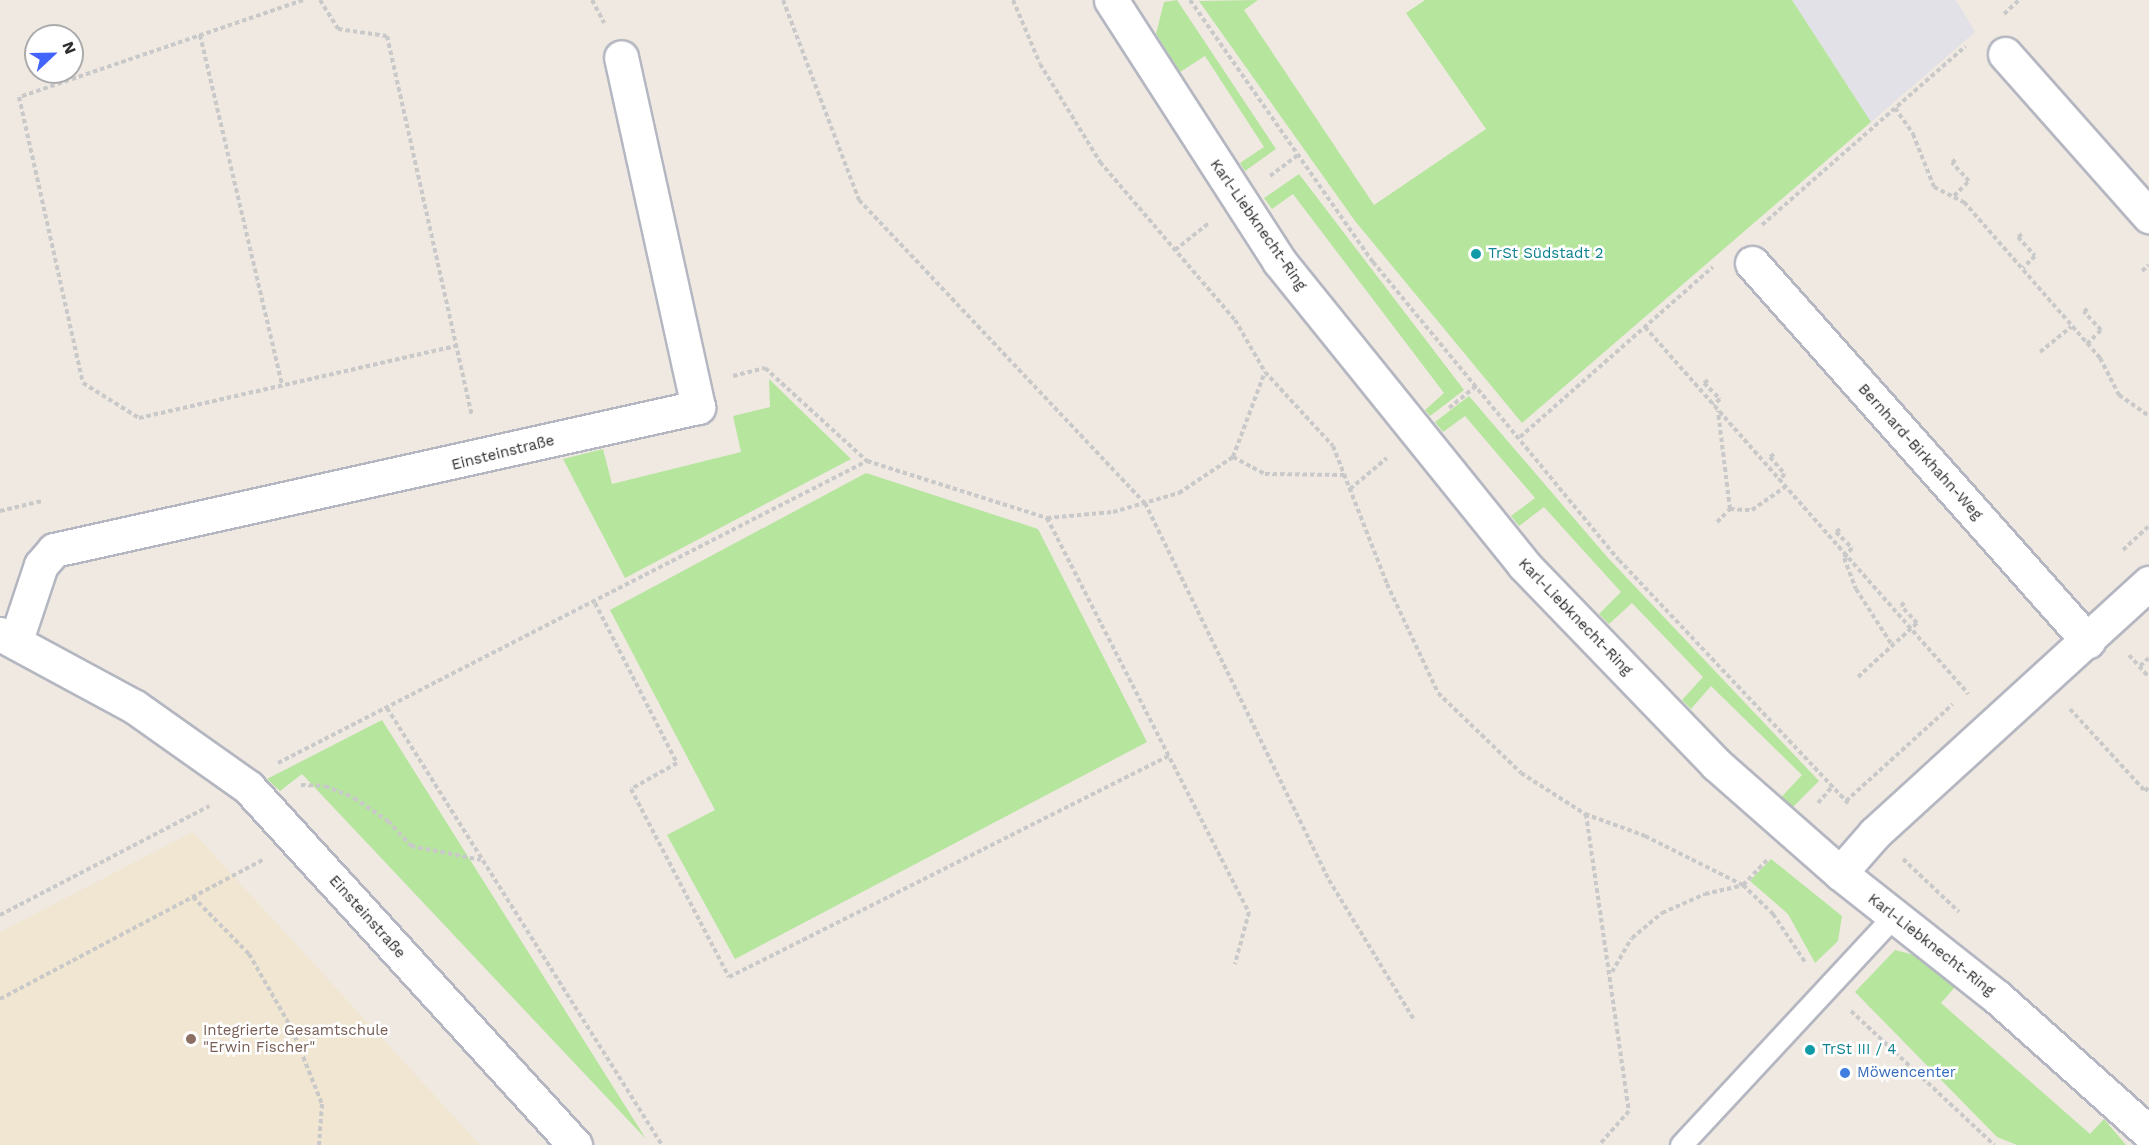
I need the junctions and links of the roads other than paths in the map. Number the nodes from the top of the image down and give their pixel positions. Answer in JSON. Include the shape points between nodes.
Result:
{"nodes":[{"id":1,"x":1118,"y":3,"type":"edge"},
{"id":2,"x":2005,"y":54,"type":"dead end"},
{"id":3,"x":621,"y":57,"type":"dead end"},
{"id":4,"x":2149,"y":216,"type":"edge"},
{"id":5,"x":1737,"y":262,"type":"road end"},
{"id":6,"x":2149,"y":583,"type":"edge"},
{"id":7,"x":8,"y":637,"type":"edge"},
{"id":8,"x":2088,"y":641,"type":"junction"},
{"id":9,"x":1840,"y":873,"type":"junction"},
{"id":10,"x":1894,"y":916,"type":"junction"},
{"id":11,"x":2149,"y":1133,"type":"edge"},
{"id":12,"x":574,"y":1145,"type":"edge"},
{"id":13,"x":1681,"y":1145,"type":"edge"}],
"edges":[{"from":1,"to":9,"type":"street","name":"Karl-Liebknecht-Ring","via":[[1279,261],[1524,565],[1716,764]]},
{"from":2,"to":4,"type":"street"},
{"from":3,"to":7,"type":"street","name":"Einsteinstraße","via":[[698,407],[481,459],[54,550],[41,566]]},
{"from":5,"to":8,"type":"street","name":"Bernhard-Birkhahn-Weg"},
{"from":6,"to":8,"type":"street"},
{"from":7,"to":12,"type":"street","name":"Einsteinstraße","via":[[135,707],[248,786]]},
{"from":8,"to":9,"type":"street","via":[[1875,833]]},
{"from":9,"to":10,"type":"street","name":"Karl-Liebknecht-Ring"},
{"from":10,"to":11,"type":"street","name":"Karl-Liebknecht-Ring","via":[[1997,997]]},
{"from":10,"to":13,"type":"lane"}]}
